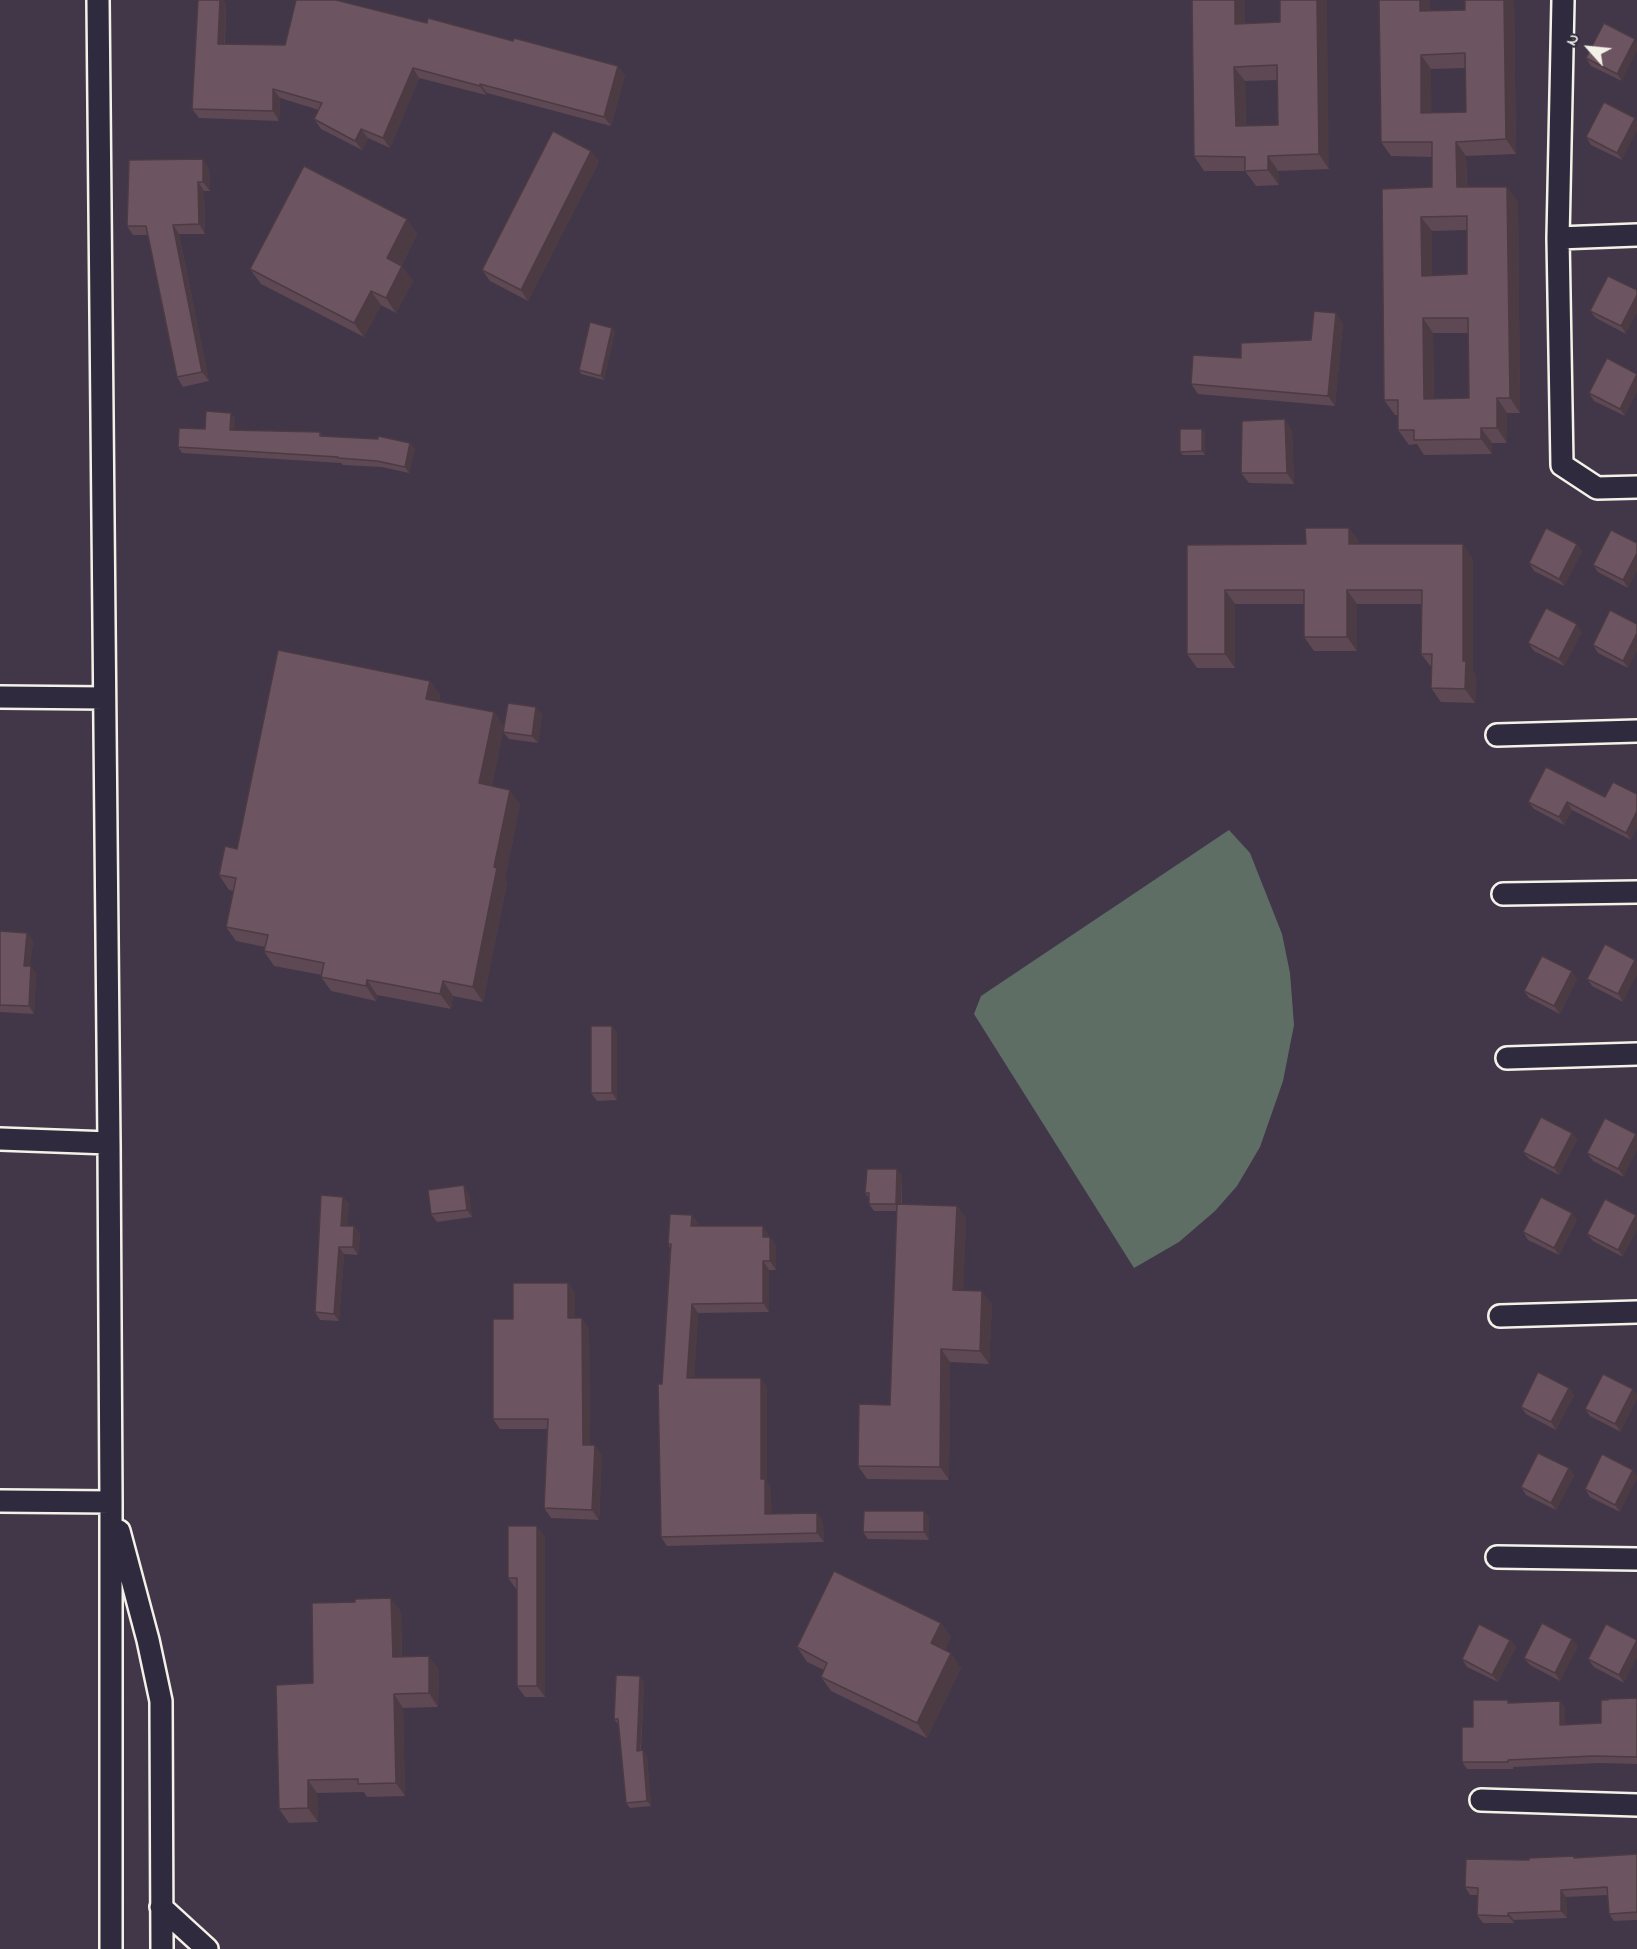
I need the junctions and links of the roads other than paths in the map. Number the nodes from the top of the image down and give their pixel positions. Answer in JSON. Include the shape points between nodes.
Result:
{"nodes":[{"id":1,"x":98,"y":0,"type":"edge"},
{"id":2,"x":1563,"y":0,"type":"edge"},
{"id":3,"x":1637,"y":235,"type":"edge"},
{"id":4,"x":1558,"y":238,"type":"junction"},
{"id":5,"x":1637,"y":487,"type":"edge"},
{"id":6,"x":0,"y":697,"type":"edge"},
{"id":7,"x":104,"y":698,"type":"junction"},
{"id":8,"x":1637,"y":731,"type":"edge"},
{"id":9,"x":1497,"y":735,"type":"dead end"},
{"id":10,"x":1637,"y":892,"type":"edge"},
{"id":11,"x":1503,"y":894,"type":"dead end"},
{"id":12,"x":1637,"y":1053,"type":"edge"},
{"id":13,"x":1507,"y":1058,"type":"dead end"},
{"id":14,"x":0,"y":1139,"type":"edge"},
{"id":15,"x":109,"y":1143,"type":"junction"},
{"id":16,"x":1637,"y":1312,"type":"edge"},
{"id":17,"x":1500,"y":1316,"type":"dead end"},
{"id":18,"x":0,"y":1501,"type":"edge"},
{"id":19,"x":111,"y":1502,"type":"junction"},
{"id":20,"x":1497,"y":1557,"type":"dead end"},
{"id":21,"x":1637,"y":1559,"type":"edge"},
{"id":22,"x":1481,"y":1800,"type":"dead end"},
{"id":23,"x":1637,"y":1805,"type":"edge"},
{"id":24,"x":161,"y":1907,"type":"junction"},
{"id":25,"x":111,"y":1949,"type":"edge"},
{"id":26,"x":162,"y":1949,"type":"edge"},
{"id":27,"x":207,"y":1949,"type":"edge"}],
"edges":[{"from":1,"to":7,"type":"street"},
{"from":2,"to":4,"type":"street"},
{"from":3,"to":4,"type":"street"},
{"from":4,"to":5,"type":"street","via":[[1562,465],[1598,488]]},
{"from":6,"to":7,"type":"street"},
{"from":7,"to":15,"type":"street"},
{"from":8,"to":9,"type":"street"},
{"from":10,"to":11,"type":"street"},
{"from":12,"to":13,"type":"street"},
{"from":14,"to":15,"type":"street"},
{"from":15,"to":19,"type":"street"},
{"from":16,"to":17,"type":"street"},
{"from":18,"to":19,"type":"street"},
{"from":19,"to":24,"type":"street","via":[[161,1701]]},
{"from":19,"to":25,"type":"street"},
{"from":20,"to":21,"type":"street"},
{"from":22,"to":23,"type":"street"},
{"from":24,"to":26,"type":"street"},
{"from":24,"to":27,"type":"street"}]}
